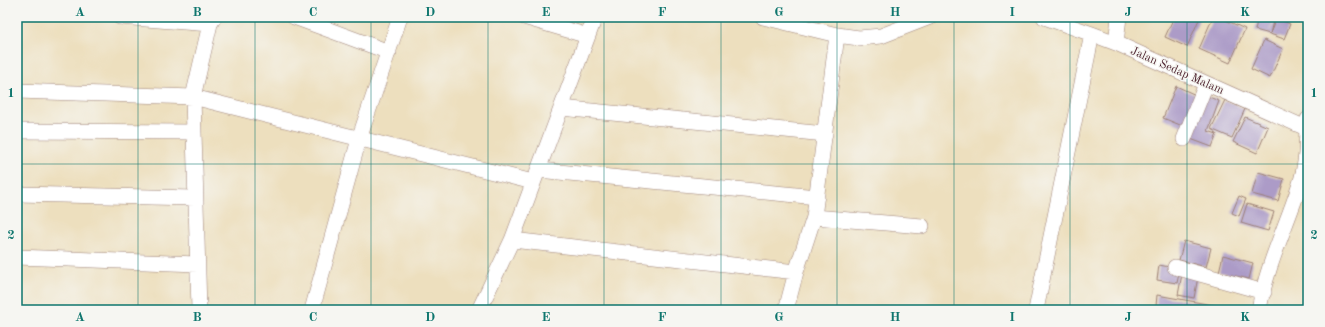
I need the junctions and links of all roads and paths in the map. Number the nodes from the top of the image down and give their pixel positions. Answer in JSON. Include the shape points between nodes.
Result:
{"nodes":[{"id":1,"x":120,"y":17,"type":"edge"},
{"id":2,"x":294,"y":17,"type":"edge"},
{"id":3,"x":400,"y":17,"type":"edge"},
{"id":4,"x":524,"y":17,"type":"edge"},
{"id":5,"x":595,"y":17,"type":"edge"},
{"id":6,"x":763,"y":17,"type":"edge"},
{"id":7,"x":930,"y":17,"type":"edge"},
{"id":8,"x":1044,"y":17,"type":"edge"},
{"id":9,"x":1119,"y":17,"type":"edge"},
{"id":10,"x":212,"y":20,"type":"edge"},
{"id":11,"x":1092,"y":34,"type":"junction"},
{"id":12,"x":837,"y":35,"type":"junction"},
{"id":13,"x":588,"y":36,"type":"junction"},
{"id":14,"x":1116,"y":44,"type":"junction"},
{"id":15,"x":389,"y":52,"type":"junction"},
{"id":16,"x":1206,"y":84,"type":"junction"},
{"id":17,"x":17,"y":91,"type":"edge"},
{"id":18,"x":193,"y":97,"type":"junction"},
{"id":19,"x":561,"y":108,"type":"junction"},
{"id":20,"x":1308,"y":125,"type":"edge"},
{"id":21,"x":17,"y":131,"type":"edge"},
{"id":22,"x":194,"y":132,"type":"junction"},
{"id":23,"x":825,"y":134,"type":"junction"},
{"id":24,"x":359,"y":139,"type":"junction"},
{"id":25,"x":1184,"y":139,"type":"dead end"},
{"id":26,"x":535,"y":176,"type":"junction"},
{"id":27,"x":17,"y":194,"type":"edge"},
{"id":28,"x":817,"y":197,"type":"junction"},
{"id":29,"x":195,"y":198,"type":"junction"},
{"id":30,"x":814,"y":217,"type":"junction"},
{"id":31,"x":922,"y":226,"type":"dead end"},
{"id":32,"x":512,"y":240,"type":"junction"},
{"id":33,"x":17,"y":257,"type":"edge"},
{"id":34,"x":197,"y":264,"type":"junction"},
{"id":35,"x":1175,"y":267,"type":"dead end"},
{"id":36,"x":796,"y":272,"type":"junction"},
{"id":37,"x":1264,"y":292,"type":"junction"},
{"id":38,"x":199,"y":310,"type":"edge"},
{"id":39,"x":312,"y":310,"type":"edge"},
{"id":40,"x":479,"y":310,"type":"edge"},
{"id":41,"x":786,"y":310,"type":"edge"},
{"id":42,"x":1036,"y":310,"type":"edge"},
{"id":43,"x":1260,"y":310,"type":"edge"}],
"edges":[{"from":1,"to":10,"type":"street"},
{"from":2,"to":15,"type":"street"},
{"from":3,"to":15,"type":"street"},
{"from":4,"to":13,"type":"street"},
{"from":5,"to":13,"type":"street"},
{"from":6,"to":12,"type":"street"},
{"from":7,"to":12,"type":"street","via":[[881,36],[860,38]]},
{"from":8,"to":11,"type":"street","name":"Jalan Sedap Malam"},
{"from":9,"to":14,"type":"street"},
{"from":10,"to":18,"type":"street"},
{"from":11,"to":14,"type":"street","name":"Jalan Sedap Malam"},
{"from":11,"to":42,"type":"street"},
{"from":12,"to":23,"type":"street"},
{"from":13,"to":19,"type":"street"},
{"from":14,"to":16,"type":"street","name":"Jalan Sedap Malam"},
{"from":15,"to":24,"type":"street"},
{"from":16,"to":20,"type":"street","name":"Jalan Sedap Malam"},
{"from":16,"to":25,"type":"street"},
{"from":17,"to":18,"type":"street"},
{"from":18,"to":22,"type":"street"},
{"from":18,"to":24,"type":"street"},
{"from":19,"to":23,"type":"street"},
{"from":19,"to":26,"type":"street"},
{"from":20,"to":37,"type":"street","via":[[1304,170]]},
{"from":21,"to":22,"type":"street"},
{"from":22,"to":29,"type":"street"},
{"from":23,"to":28,"type":"street"},
{"from":24,"to":26,"type":"street"},
{"from":24,"to":39,"type":"street"},
{"from":26,"to":28,"type":"street"},
{"from":26,"to":32,"type":"street"},
{"from":27,"to":29,"type":"street"},
{"from":28,"to":30,"type":"street"},
{"from":29,"to":34,"type":"street"},
{"from":30,"to":31,"type":"street"},
{"from":30,"to":36,"type":"street"},
{"from":32,"to":36,"type":"street"},
{"from":32,"to":40,"type":"street"},
{"from":33,"to":34,"type":"street"},
{"from":34,"to":38,"type":"street"},
{"from":35,"to":37,"type":"street"},
{"from":36,"to":41,"type":"street"},
{"from":37,"to":43,"type":"street"}]}
